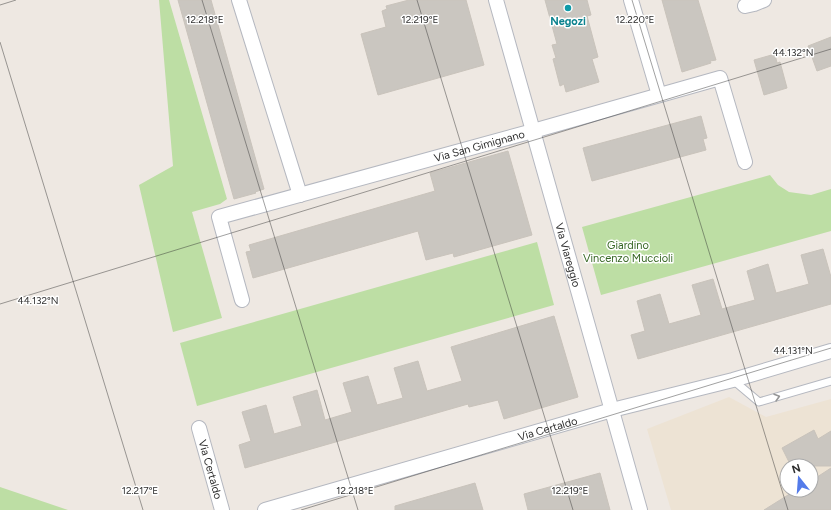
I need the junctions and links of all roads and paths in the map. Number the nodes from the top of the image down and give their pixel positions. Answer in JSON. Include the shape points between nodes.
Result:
{"nodes":[{"id":1,"x":239,"y":0,"type":"edge"},
{"id":2,"x":496,"y":0,"type":"edge"},
{"id":3,"x":631,"y":0,"type":"edge"},
{"id":4,"x":764,"y":0,"type":"edge"},
{"id":5,"x":745,"y":6,"type":"dead end"},
{"id":6,"x":659,"y":95,"type":"junction"},
{"id":7,"x":533,"y":131,"type":"junction"},
{"id":8,"x":745,"y":162,"type":"dead end"},
{"id":9,"x":300,"y":195,"type":"junction"},
{"id":10,"x":242,"y":300,"type":"dead end"},
{"id":11,"x":831,"y":351,"type":"edge"},
{"id":12,"x":733,"y":380,"type":"junction"},
{"id":13,"x":831,"y":381,"type":"edge"},
{"id":14,"x":612,"y":410,"type":"junction"},
{"id":15,"x":199,"y":428,"type":"dead end"},
{"id":16,"x":222,"y":510,"type":"edge"},
{"id":17,"x":265,"y":510,"type":"edge"},
{"id":18,"x":640,"y":510,"type":"edge"}],
"edges":[{"from":1,"to":9,"type":"street"},
{"from":2,"to":7,"type":"street","name":"Via Viareggio"},
{"from":3,"to":6,"type":"street"},
{"from":4,"to":5,"type":"street"},
{"from":6,"to":7,"type":"street","name":"Via San Gimignano"},
{"from":6,"to":8,"type":"street","name":"Via San Gimignano","via":[[720,78]]},
{"from":7,"to":9,"type":"street","name":"Via San Gimignano"},
{"from":7,"to":14,"type":"street","name":"Via Viareggio"},
{"from":9,"to":10,"type":"street","name":"Via San Gimignano","via":[[219,217]]},
{"from":11,"to":12,"type":"street","name":"Via Certaldo"},
{"from":12,"to":13,"type":"lane","one_way":true,"via":[[759,402]]},
{"from":12,"to":14,"type":"street","name":"Via Certaldo"},
{"from":14,"to":17,"type":"street","name":"Via Certaldo"},
{"from":14,"to":18,"type":"street","name":"Via Viareggio"},
{"from":15,"to":16,"type":"street","name":"Via Certaldo"}]}
